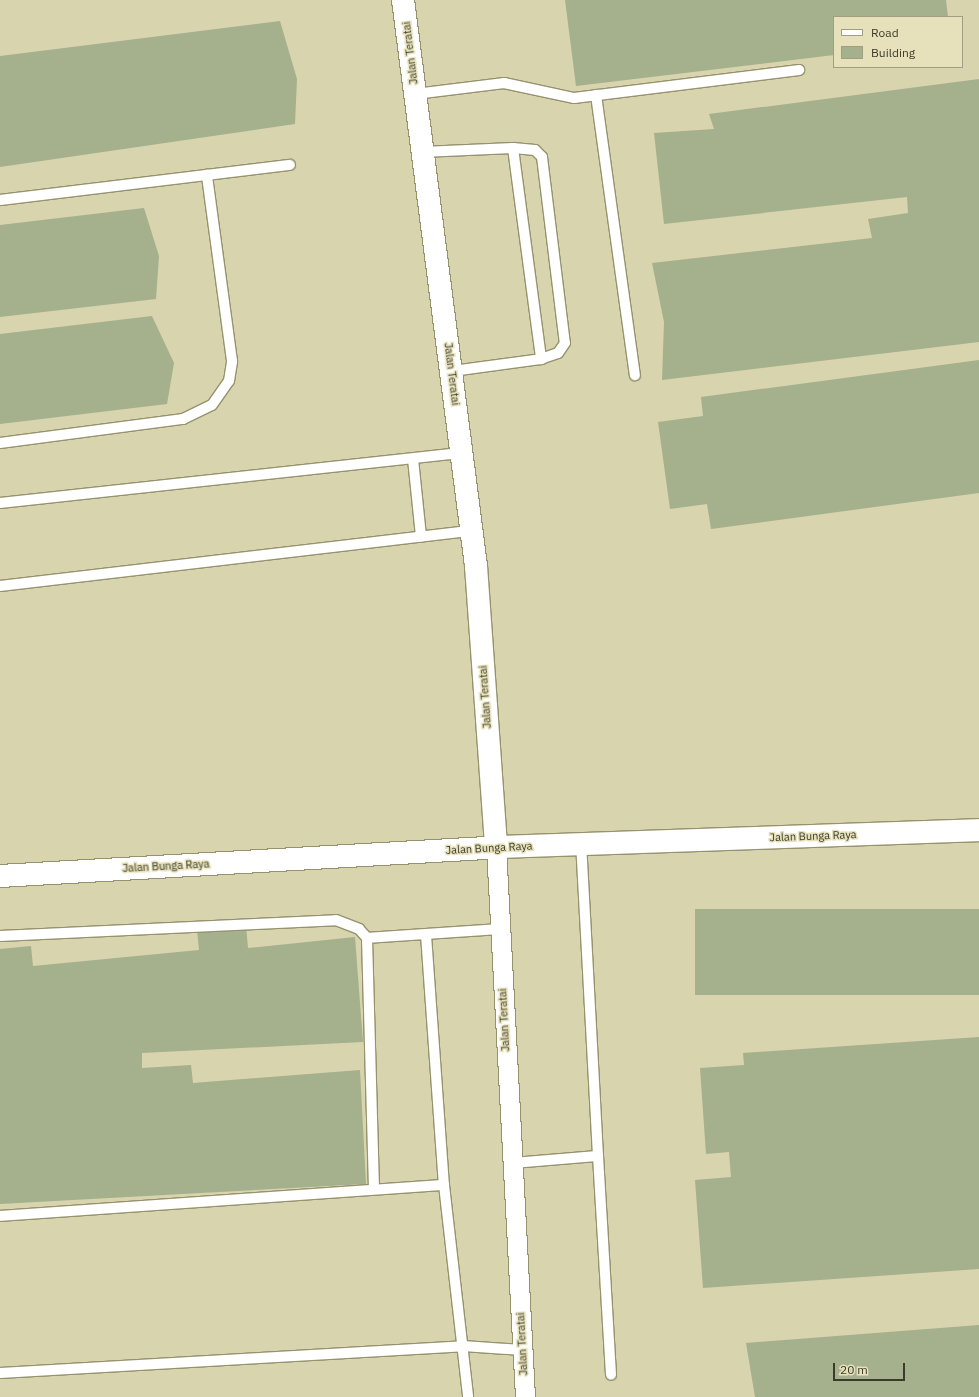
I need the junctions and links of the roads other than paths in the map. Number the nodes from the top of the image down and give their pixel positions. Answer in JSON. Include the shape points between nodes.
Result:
{"nodes":[{"id":1,"x":403,"y":0,"type":"edge"},
{"id":2,"x":799,"y":70,"type":"dead end"},
{"id":3,"x":415,"y":94,"type":"junction"},
{"id":4,"x":596,"y":95,"type":"junction"},
{"id":5,"x":513,"y":148,"type":"junction"},
{"id":6,"x":422,"y":152,"type":"junction"},
{"id":7,"x":290,"y":165,"type":"dead end"},
{"id":8,"x":207,"y":175,"type":"junction"},
{"id":9,"x":0,"y":200,"type":"edge"},
{"id":10,"x":541,"y":359,"type":"junction"},
{"id":11,"x":452,"y":371,"type":"junction"},
{"id":12,"x":635,"y":375,"type":"dead end"},
{"id":13,"x":0,"y":443,"type":"edge"},
{"id":14,"x":462,"y":453,"type":"junction"},
{"id":15,"x":413,"y":459,"type":"junction"},
{"id":16,"x":0,"y":503,"type":"edge"},
{"id":17,"x":471,"y":531,"type":"junction"},
{"id":18,"x":421,"y":537,"type":"junction"},
{"id":19,"x":0,"y":586,"type":"edge"},
{"id":20,"x":979,"y":830,"type":"edge"},
{"id":21,"x":581,"y":844,"type":"junction"},
{"id":22,"x":496,"y":847,"type":"junction"},
{"id":23,"x":0,"y":876,"type":"edge"},
{"id":24,"x":499,"y":929,"type":"junction"},
{"id":25,"x":426,"y":935,"type":"junction"},
{"id":26,"x":0,"y":936,"type":"edge"},
{"id":27,"x":367,"y":938,"type":"junction"},
{"id":28,"x":598,"y":1156,"type":"junction"},
{"id":29,"x":512,"y":1163,"type":"junction"},
{"id":30,"x":444,"y":1185,"type":"junction"},
{"id":31,"x":374,"y":1189,"type":"junction"},
{"id":32,"x":0,"y":1216,"type":"edge"},
{"id":33,"x":463,"y":1346,"type":"junction"},
{"id":34,"x":522,"y":1350,"type":"junction"},
{"id":35,"x":0,"y":1373,"type":"edge"},
{"id":36,"x":611,"y":1375,"type":"dead end"},
{"id":37,"x":468,"y":1397,"type":"edge"},
{"id":38,"x":526,"y":1397,"type":"edge"}],
"edges":[{"from":1,"to":3,"type":"street","name":"Jalan Teratai"},
{"from":2,"to":4,"type":"lane"},
{"from":3,"to":4,"type":"lane","via":[[504,83],[574,98]]},
{"from":3,"to":6,"type":"street","name":"Jalan Teratai"},
{"from":4,"to":12,"type":"lane"},
{"from":5,"to":6,"type":"lane"},
{"from":5,"to":10,"type":"lane"},
{"from":5,"to":10,"type":"lane","via":[[535,150],[542,157],[565,343],[558,354]]},
{"from":6,"to":11,"type":"street","name":"Jalan Teratai"},
{"from":7,"to":8,"type":"lane"},
{"from":8,"to":9,"type":"lane"},
{"from":8,"to":13,"type":"lane","via":[[232,361],[229,381],[212,405],[183,419]]},
{"from":10,"to":11,"type":"lane"},
{"from":11,"to":14,"type":"street","name":"Jalan Teratai"},
{"from":14,"to":15,"type":"lane"},
{"from":14,"to":17,"type":"street","name":"Jalan Teratai"},
{"from":15,"to":16,"type":"lane"},
{"from":15,"to":18,"type":"lane"},
{"from":17,"to":18,"type":"lane"},
{"from":17,"to":22,"type":"street","name":"Jalan Teratai"},
{"from":18,"to":19,"type":"lane"},
{"from":20,"to":21,"type":"street","name":"Jalan Bunga Raya"},
{"from":21,"to":22,"type":"street","name":"Jalan Bunga Raya"},
{"from":21,"to":28,"type":"lane"},
{"from":22,"to":23,"type":"street","name":"Jalan Bunga Raya"},
{"from":22,"to":24,"type":"street","name":"Jalan Teratai"},
{"from":24,"to":25,"type":"lane"},
{"from":24,"to":29,"type":"street","name":"Jalan Teratai"},
{"from":25,"to":27,"type":"lane"},
{"from":25,"to":30,"type":"lane"},
{"from":26,"to":27,"type":"lane","via":[[336,920],[359,929]]},
{"from":27,"to":31,"type":"lane"},
{"from":28,"to":29,"type":"lane"},
{"from":28,"to":36,"type":"lane"},
{"from":29,"to":34,"type":"street","name":"Jalan Teratai"},
{"from":30,"to":31,"type":"lane"},
{"from":30,"to":33,"type":"lane"},
{"from":31,"to":32,"type":"lane"},
{"from":33,"to":34,"type":"lane"},
{"from":33,"to":35,"type":"lane"},
{"from":33,"to":37,"type":"lane"},
{"from":34,"to":38,"type":"street","name":"Jalan Teratai"}]}
